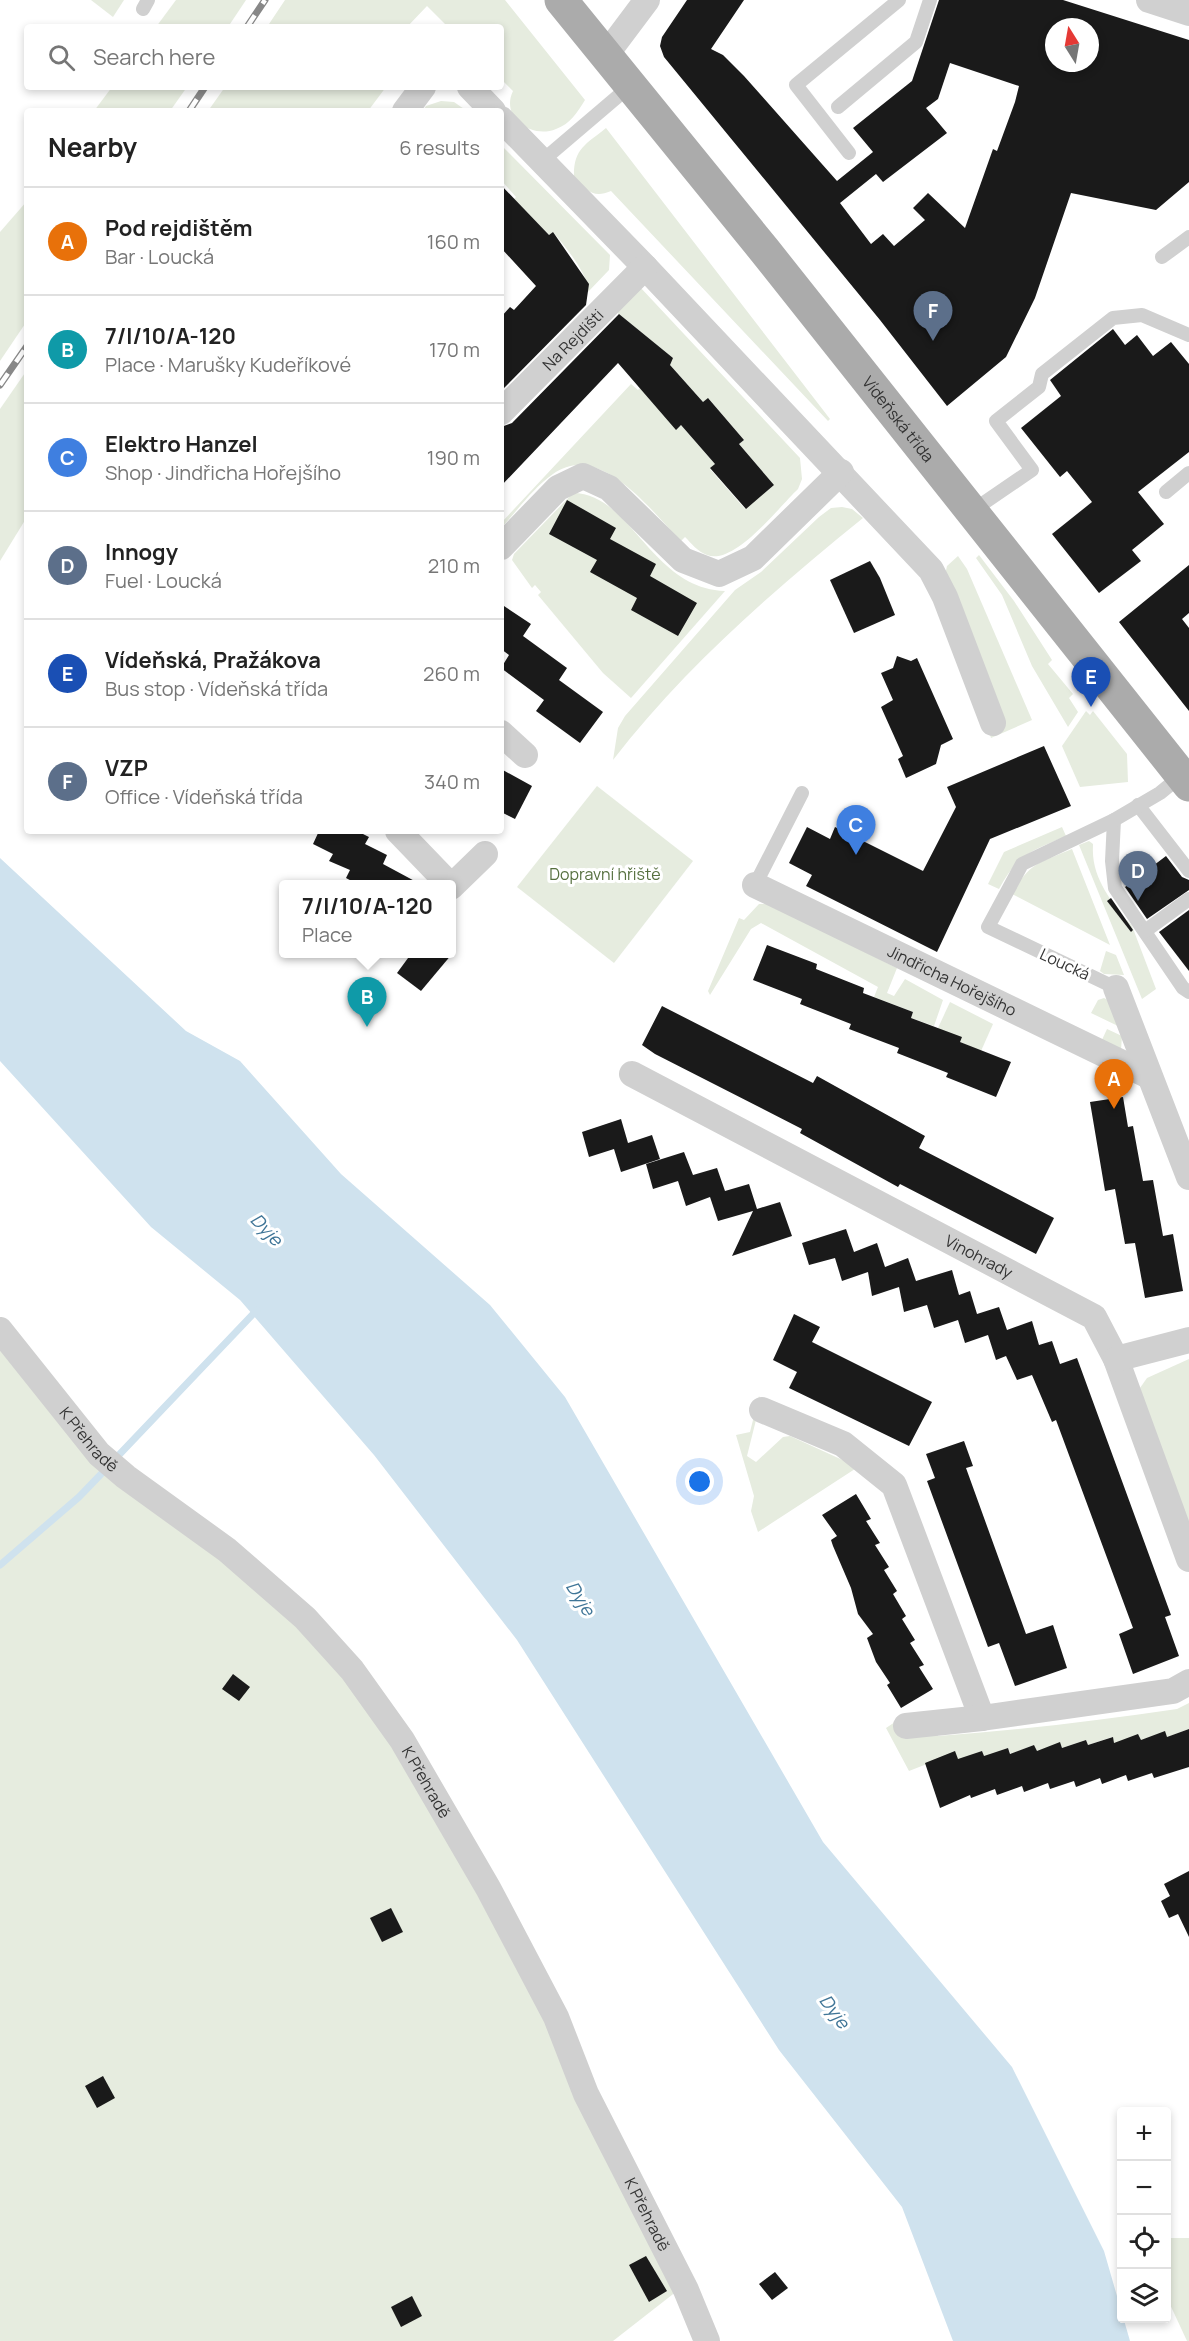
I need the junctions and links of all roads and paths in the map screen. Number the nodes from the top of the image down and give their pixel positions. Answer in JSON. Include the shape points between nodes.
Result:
{"nodes":[{"id":1,"x":561,"y":0,"type":"edge"},
{"id":2,"x":647,"y":0,"type":"edge"},
{"id":3,"x":899,"y":0,"type":"edge"},
{"id":4,"x":930,"y":0,"type":"edge"},
{"id":5,"x":1149,"y":0,"type":"edge"},
{"id":6,"x":1189,"y":13,"type":"edge"},
{"id":7,"x":605,"y":56,"type":"junction"},
{"id":8,"x":630,"y":86,"type":"junction"},
{"id":9,"x":421,"y":90,"type":"edge"},
{"id":10,"x":473,"y":90,"type":"edge"},
{"id":11,"x":838,"y":107,"type":"dead end"},
{"id":12,"x":407,"y":108,"type":"edge"},
{"id":13,"x":490,"y":108,"type":"edge"},
{"id":14,"x":504,"y":122,"type":"edge"},
{"id":15,"x":849,"y":153,"type":"dead end"},
{"id":16,"x":542,"y":161,"type":"junction"},
{"id":17,"x":1189,"y":237,"type":"edge"},
{"id":18,"x":1162,"y":257,"type":"dead end"},
{"id":19,"x":645,"y":267,"type":"junction"},
{"id":20,"x":1189,"y":335,"type":"edge"},
{"id":21,"x":504,"y":409,"type":"edge"},
{"id":22,"x":841,"y":472,"type":"junction"},
{"id":23,"x":1189,"y":473,"type":"edge"},
{"id":24,"x":1166,"y":492,"type":"dead end"},
{"id":25,"x":970,"y":512,"type":"junction"},
{"id":26,"x":504,"y":544,"type":"edge"},
{"id":27,"x":993,"y":723,"type":"dead end"},
{"id":28,"x":504,"y":736,"type":"edge"},
{"id":29,"x":525,"y":755,"type":"dead end"},
{"id":30,"x":1185,"y":780,"type":"edge"},
{"id":31,"x":802,"y":793,"type":"dead end"},
{"id":32,"x":1138,"y":805,"type":"junction"},
{"id":33,"x":1114,"y":820,"type":"junction"},
{"id":34,"x":401,"y":834,"type":"edge"},
{"id":35,"x":485,"y":854,"type":"dead end"},
{"id":36,"x":1189,"y":871,"type":"edge"},
{"id":37,"x":445,"y":880,"type":"edge"},
{"id":38,"x":755,"y":885,"type":"joint"},
{"id":39,"x":456,"y":888,"type":"edge"},
{"id":40,"x":1189,"y":899,"type":"edge"},
{"id":41,"x":1145,"y":932,"type":"junction"},
{"id":42,"x":1116,"y":988,"type":"joint"},
{"id":43,"x":1189,"y":992,"type":"edge"},
{"id":44,"x":632,"y":1074,"type":"dead end"},
{"id":45,"x":1149,"y":1076,"type":"junction"},
{"id":46,"x":1189,"y":1177,"type":"edge"},
{"id":47,"x":0,"y":1330,"type":"edge"},
{"id":48,"x":1189,"y":1340,"type":"edge"},
{"id":49,"x":1116,"y":1359,"type":"junction"},
{"id":50,"x":762,"y":1410,"type":"dead end"},
{"id":51,"x":1189,"y":1559,"type":"edge"},
{"id":52,"x":1189,"y":1682,"type":"edge"},
{"id":53,"x":982,"y":1719,"type":"junction"},
{"id":54,"x":906,"y":1726,"type":"dead end"},
{"id":55,"x":707,"y":2341,"type":"edge"}],
"edges":[{"from":1,"to":7,"type":"main road","name":"Vídeňská třída"},
{"from":2,"to":7,"type":"street"},
{"from":3,"to":15,"type":"lane","via":[[796,85]]},
{"from":4,"to":11,"type":"lane","via":[[916,42]]},
{"from":5,"to":6,"type":"street"},
{"from":7,"to":8,"type":"main road","name":"Vídeňská třída"},
{"from":8,"to":16,"type":"lane"},
{"from":8,"to":25,"type":"main road","name":"Vídeňská třída"},
{"from":9,"to":12,"type":"street"},
{"from":10,"to":13,"type":"street"},
{"from":14,"to":16,"type":"street"},
{"from":16,"to":19,"type":"street"},
{"from":17,"to":18,"type":"lane"},
{"from":19,"to":21,"type":"street","name":"Na Rejdišti"},
{"from":19,"to":22,"type":"street"},
{"from":20,"to":25,"type":"lane","via":[[1143,315],[1113,318],[1042,374],[1039,387],[996,421],[1032,471]]},
{"from":22,"to":26,"type":"street","via":[[753,558],[719,574],[683,560],[609,488],[583,476],[558,488]]},
{"from":22,"to":27,"type":"street","via":[[915,552],[938,583]]},
{"from":23,"to":24,"type":"lane"},
{"from":25,"to":30,"type":"main road","name":"Vídeňská třída"},
{"from":28,"to":29,"type":"street"},
{"from":30,"to":32,"type":"lane","name":"Loucká"},
{"from":31,"to":38,"type":"lane"},
{"from":32,"to":33,"type":"lane","name":"Loucká"},
{"from":32,"to":36,"type":"lane"},
{"from":33,"to":41,"type":"lane","via":[[1115,888]]},
{"from":33,"to":42,"type":"lane","name":"Loucká","via":[[1022,864],[988,927]]},
{"from":34,"to":37,"type":"street"},
{"from":35,"to":39,"type":"street"},
{"from":38,"to":45,"type":"street","name":"Jindřicha Hořejšího"},
{"from":40,"to":41,"type":"lane"},
{"from":41,"to":43,"type":"lane"},
{"from":42,"to":45,"type":"street","name":"Loucká"},
{"from":44,"to":49,"type":"street","name":"Vinohrady","via":[[1095,1317]]},
{"from":45,"to":46,"type":"street","name":"Loucká"},
{"from":47,"to":55,"type":"street","name":"K Přehradě","via":[[99,1454],[227,1550],[305,1618],[352,1670],[402,1740],[488,1888],[556,2017],[586,2094],[686,2290]]},
{"from":48,"to":49,"type":"street"},
{"from":49,"to":51,"type":"street","name":"Vinohrady"},
{"from":50,"to":53,"type":"street","via":[[843,1443],[894,1485]]},
{"from":52,"to":53,"type":"street","via":[[1173,1691]]},
{"from":53,"to":54,"type":"street"}]}
